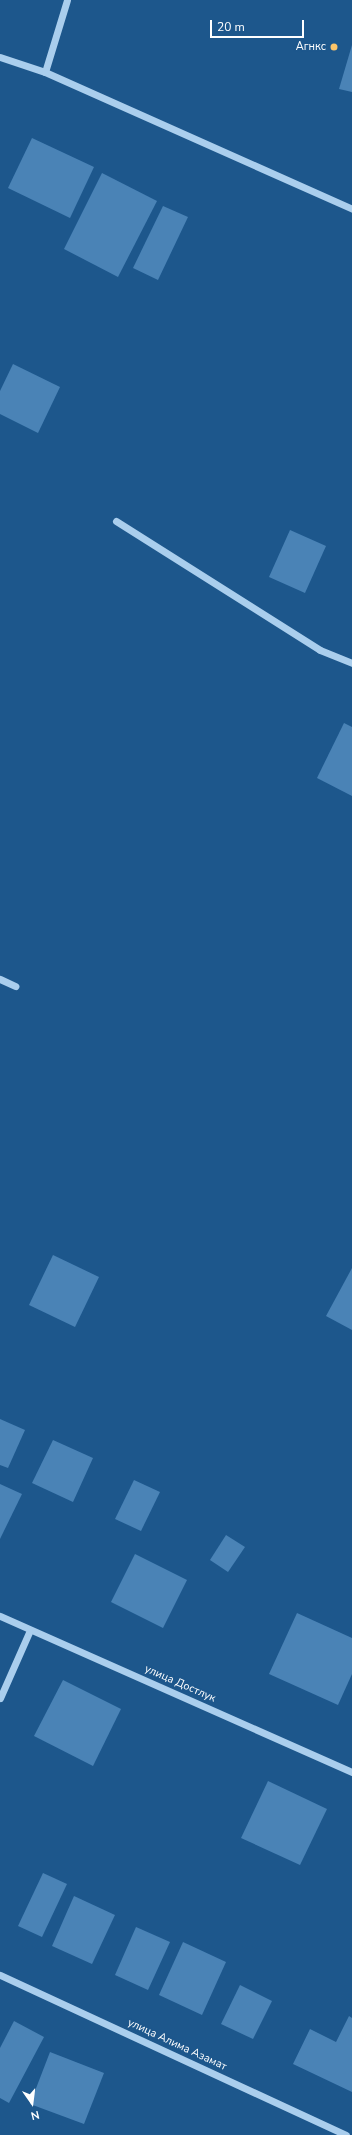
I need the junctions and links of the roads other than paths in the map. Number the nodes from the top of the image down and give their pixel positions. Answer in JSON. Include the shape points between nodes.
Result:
{"nodes":[{"id":1,"x":67,"y":0,"type":"edge"},
{"id":2,"x":0,"y":58,"type":"edge"},
{"id":3,"x":45,"y":72,"type":"junction"},
{"id":4,"x":352,"y":209,"type":"edge"},
{"id":5,"x":116,"y":521,"type":"dead end"},
{"id":6,"x":352,"y":663,"type":"edge"},
{"id":7,"x":0,"y":979,"type":"edge"},
{"id":8,"x":15,"y":986,"type":"dead end"},
{"id":9,"x":0,"y":1616,"type":"edge"},
{"id":10,"x":30,"y":1630,"type":"junction"},
{"id":11,"x":0,"y":1698,"type":"edge"},
{"id":12,"x":352,"y":1772,"type":"edge"},
{"id":13,"x":0,"y":1975,"type":"edge"},
{"id":14,"x":346,"y":2135,"type":"edge"}],
"edges":[{"from":1,"to":3,"type":"street"},
{"from":2,"to":3,"type":"street"},
{"from":3,"to":4,"type":"street"},
{"from":5,"to":6,"type":"street","via":[[320,650]]},
{"from":7,"to":8,"type":"street"},
{"from":9,"to":10,"type":"street","name":"улица Достлук"},
{"from":10,"to":11,"type":"street"},
{"from":10,"to":12,"type":"street","name":"улица Достлук"},
{"from":13,"to":14,"type":"street","name":"улица Алима Азамат"}]}
